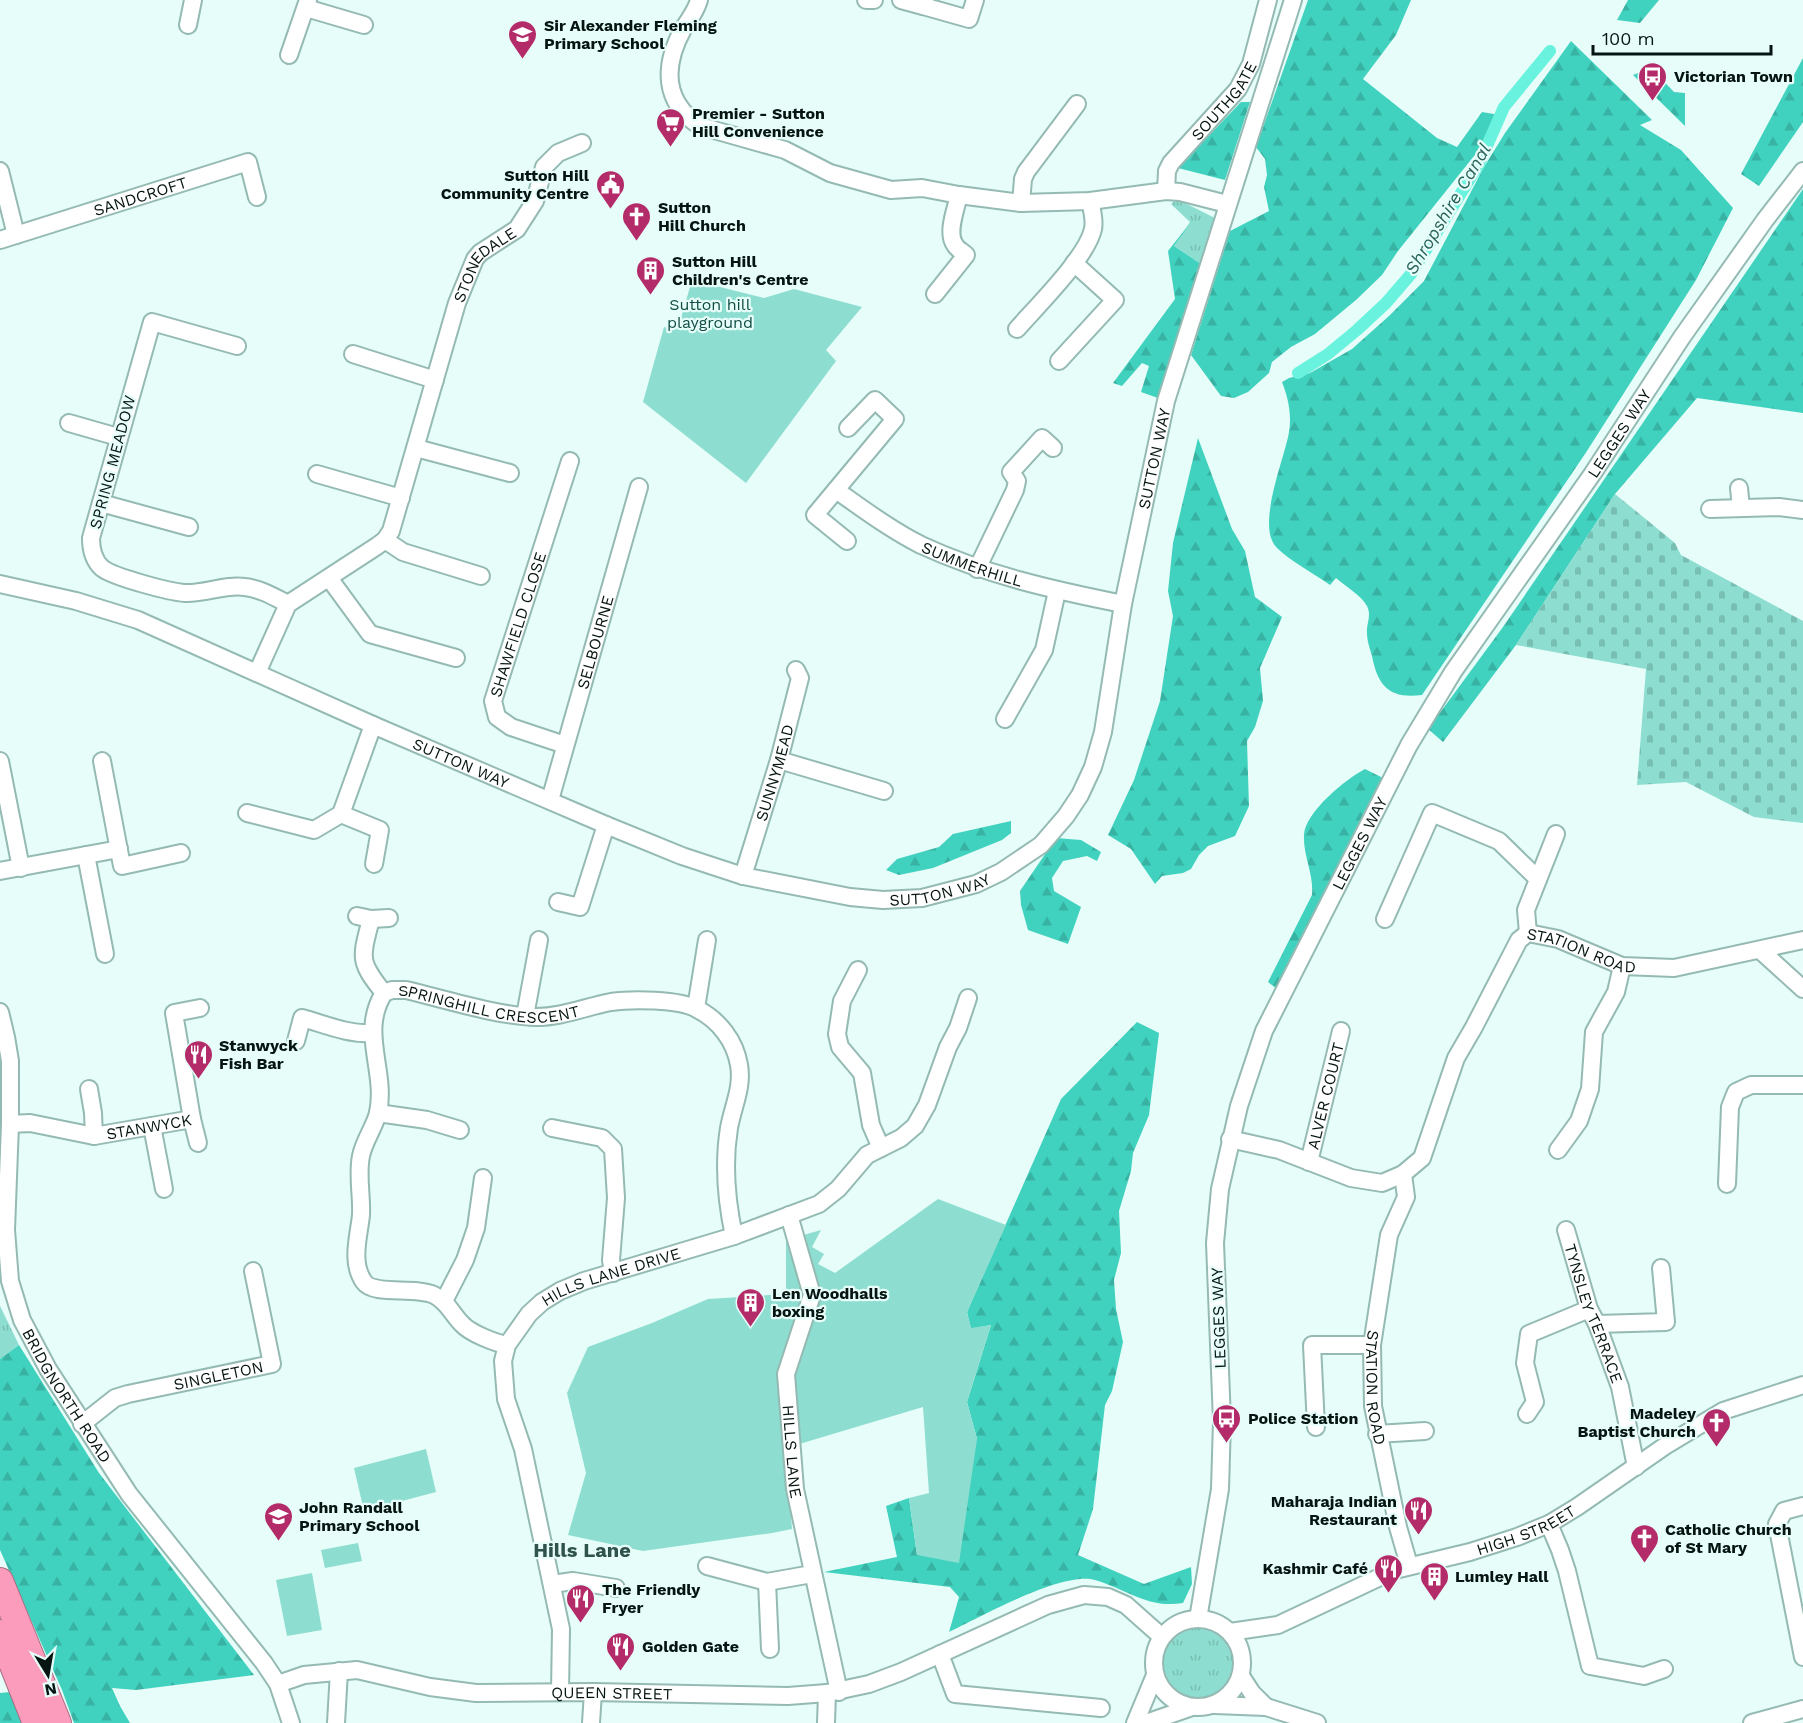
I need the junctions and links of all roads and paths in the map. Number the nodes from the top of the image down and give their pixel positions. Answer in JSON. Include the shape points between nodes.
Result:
{"nodes":[{"id":1,"x":699,"y":0,"type":"edge"},
{"id":2,"x":866,"y":0,"type":"edge"},
{"id":3,"x":874,"y":0,"type":"edge"},
{"id":4,"x":901,"y":0,"type":"edge"},
{"id":5,"x":975,"y":0,"type":"edge"},
{"id":6,"x":1269,"y":0,"type":"edge"},
{"id":7,"x":1293,"y":0,"type":"edge"},
{"id":8,"x":924,"y":3,"type":"edge"},
{"id":9,"x":187,"y":4,"type":"edge"},
{"id":10,"x":307,"y":4,"type":"edge"},
{"id":11,"x":188,"y":25,"type":"dead end"},
{"id":12,"x":364,"y":25,"type":"dead end"},
{"id":13,"x":289,"y":55,"type":"dead end"},
{"id":14,"x":1077,"y":104,"type":"dead end"},
{"id":15,"x":582,"y":143,"type":"dead end"},
{"id":16,"x":0,"y":171,"type":"edge"},
{"id":17,"x":1803,"y":171,"type":"edge"},
{"id":18,"x":1166,"y":191,"type":"junction"},
{"id":19,"x":959,"y":195,"type":"junction"},
{"id":20,"x":256,"y":197,"type":"dead end"},
{"id":21,"x":1090,"y":201,"type":"junction"},
{"id":22,"x":1021,"y":203,"type":"junction"},
{"id":23,"x":1227,"y":204,"type":"junction"},
{"id":24,"x":8,"y":238,"type":"edge"},
{"id":25,"x":1074,"y":263,"type":"junction"},
{"id":26,"x":935,"y":294,"type":"dead end"},
{"id":27,"x":1017,"y":329,"type":"dead end"},
{"id":28,"x":237,"y":346,"type":"dead end"},
{"id":29,"x":353,"y":354,"type":"dead end"},
{"id":30,"x":1059,"y":361,"type":"dead end"},
{"id":31,"x":435,"y":380,"type":"junction"},
{"id":32,"x":69,"y":423,"type":"dead end"},
{"id":33,"x":848,"y":428,"type":"dead end"},
{"id":34,"x":118,"y":437,"type":"junction"},
{"id":35,"x":416,"y":448,"type":"junction"},
{"id":36,"x":1053,"y":448,"type":"dead end"},
{"id":37,"x":570,"y":461,"type":"dead end"},
{"id":38,"x":510,"y":473,"type":"dead end"},
{"id":39,"x":317,"y":474,"type":"dead end"},
{"id":40,"x":639,"y":487,"type":"dead end"},
{"id":41,"x":1739,"y":488,"type":"dead end"},
{"id":42,"x":836,"y":490,"type":"junction"},
{"id":43,"x":401,"y":498,"type":"junction"},
{"id":44,"x":101,"y":503,"type":"junction"},
{"id":45,"x":1741,"y":508,"type":"junction"},
{"id":46,"x":1710,"y":509,"type":"dead end"},
{"id":47,"x":1803,"y":510,"type":"edge"},
{"id":48,"x":189,"y":527,"type":"dead end"},
{"id":49,"x":386,"y":540,"type":"junction"},
{"id":50,"x":847,"y":541,"type":"dead end"},
{"id":51,"x":977,"y":569,"type":"junction"},
{"id":52,"x":481,"y":576,"type":"dead end"},
{"id":53,"x":329,"y":578,"type":"junction"},
{"id":54,"x":0,"y":584,"type":"edge"},
{"id":55,"x":1057,"y":591,"type":"junction"},
{"id":56,"x":288,"y":604,"type":"junction"},
{"id":57,"x":1123,"y":604,"type":"junction"},
{"id":58,"x":456,"y":658,"type":"dead end"},
{"id":59,"x":796,"y":670,"type":"dead end"},
{"id":60,"x":257,"y":673,"type":"junction"},
{"id":61,"x":1005,"y":719,"type":"dead end"},
{"id":62,"x":373,"y":725,"type":"junction"},
{"id":63,"x":565,"y":746,"type":"junction"},
{"id":64,"x":779,"y":760,"type":"junction"},
{"id":65,"x":0,"y":761,"type":"edge"},
{"id":66,"x":102,"y":761,"type":"dead end"},
{"id":67,"x":884,"y":790,"type":"dead end"},
{"id":68,"x":550,"y":800,"type":"junction"},
{"id":69,"x":247,"y":813,"type":"dead end"},
{"id":70,"x":341,"y":814,"type":"junction"},
{"id":71,"x":606,"y":825,"type":"junction"},
{"id":72,"x":1556,"y":834,"type":"dead end"},
{"id":73,"x":119,"y":849,"type":"junction"},
{"id":74,"x":181,"y":854,"type":"dead end"},
{"id":75,"x":86,"y":855,"type":"junction"},
{"id":76,"x":374,"y":864,"type":"dead end"},
{"id":77,"x":21,"y":867,"type":"junction"},
{"id":78,"x":0,"y":871,"type":"edge"},
{"id":79,"x":743,"y":876,"type":"junction"},
{"id":80,"x":1538,"y":879,"type":"junction"},
{"id":81,"x":558,"y":903,"type":"dead end"},
{"id":82,"x":389,"y":918,"type":"dead end"},
{"id":83,"x":1385,"y":919,"type":"dead end"},
{"id":84,"x":1528,"y":933,"type":"junction"},
{"id":85,"x":539,"y":940,"type":"dead end"},
{"id":86,"x":707,"y":940,"type":"dead end"},
{"id":87,"x":1803,"y":940,"type":"edge"},
{"id":88,"x":1760,"y":950,"type":"junction"},
{"id":89,"x":105,"y":954,"type":"dead end"},
{"id":90,"x":1622,"y":966,"type":"junction"},
{"id":91,"x":858,"y":970,"type":"dead end"},
{"id":92,"x":1803,"y":989,"type":"edge"},
{"id":93,"x":384,"y":993,"type":"junction"},
{"id":94,"x":968,"y":998,"type":"dead end"},
{"id":95,"x":200,"y":1008,"type":"dead end"},
{"id":96,"x":696,"y":1008,"type":"junction"},
{"id":97,"x":0,"y":1012,"type":"edge"},
{"id":98,"x":525,"y":1016,"type":"junction"},
{"id":99,"x":1341,"y":1031,"type":"dead end"},
{"id":100,"x":372,"y":1033,"type":"junction"},
{"id":101,"x":296,"y":1041,"type":"dead end"},
{"id":102,"x":1803,"y":1085,"type":"edge"},
{"id":103,"x":89,"y":1089,"type":"dead end"},
{"id":104,"x":378,"y":1113,"type":"junction"},
{"id":105,"x":192,"y":1119,"type":"junction"},
{"id":106,"x":10,"y":1124,"type":"junction"},
{"id":107,"x":152,"y":1126,"type":"junction"},
{"id":108,"x":552,"y":1128,"type":"dead end"},
{"id":109,"x":460,"y":1130,"type":"dead end"},
{"id":110,"x":94,"y":1136,"type":"junction"},
{"id":111,"x":1230,"y":1139,"type":"junction"},
{"id":112,"x":198,"y":1143,"type":"dead end"},
{"id":113,"x":880,"y":1148,"type":"junction"},
{"id":114,"x":1558,"y":1150,"type":"dead end"},
{"id":115,"x":1309,"y":1162,"type":"junction"},
{"id":116,"x":1403,"y":1174,"type":"junction"},
{"id":117,"x":483,"y":1178,"type":"dead end"},
{"id":118,"x":1727,"y":1184,"type":"dead end"},
{"id":119,"x":164,"y":1189,"type":"dead end"},
{"id":120,"x":789,"y":1215,"type":"junction"},
{"id":121,"x":3,"y":1230,"type":"edge"},
{"id":122,"x":1566,"y":1230,"type":"dead end"},
{"id":123,"x":734,"y":1236,"type":"junction"},
{"id":124,"x":1661,"y":1268,"type":"dead end"},
{"id":125,"x":253,"y":1271,"type":"dead end"},
{"id":126,"x":613,"y":1273,"type":"junction"},
{"id":127,"x":444,"y":1301,"type":"junction"},
{"id":128,"x":1593,"y":1316,"type":"junction"},
{"id":129,"x":1372,"y":1345,"type":"junction"},
{"id":130,"x":507,"y":1346,"type":"junction"},
{"id":131,"x":1803,"y":1385,"type":"edge"},
{"id":132,"x":1527,"y":1414,"type":"dead end"},
{"id":133,"x":82,"y":1424,"type":"junction"},
{"id":134,"x":1316,"y":1427,"type":"dead end"},
{"id":135,"x":1425,"y":1431,"type":"dead end"},
{"id":136,"x":1377,"y":1434,"type":"junction"},
{"id":137,"x":1636,"y":1467,"type":"junction"},
{"id":138,"x":1803,"y":1506,"type":"edge"},
{"id":139,"x":1549,"y":1524,"type":"junction"},
{"id":140,"x":1409,"y":1565,"type":"junction"},
{"id":141,"x":707,"y":1566,"type":"dead end"},
{"id":142,"x":812,"y":1574,"type":"junction"},
{"id":143,"x":0,"y":1581,"type":"edge"},
{"id":144,"x":767,"y":1582,"type":"junction"},
{"id":145,"x":552,"y":1584,"type":"junction"},
{"id":146,"x":616,"y":1588,"type":"dead end"},
{"id":147,"x":1198,"y":1619,"type":"junction"},
{"id":148,"x":1230,"y":1632,"type":"junction"},
{"id":149,"x":0,"y":1633,"type":"edge"},
{"id":150,"x":1162,"y":1637,"type":"junction"},
{"id":151,"x":770,"y":1649,"type":"dead end"},
{"id":152,"x":940,"y":1654,"type":"junction"},
{"id":153,"x":1803,"y":1657,"type":"edge"},
{"id":154,"x":1664,"y":1669,"type":"dead end"},
{"id":155,"x":339,"y":1671,"type":"junction"},
{"id":156,"x":1155,"y":1675,"type":"junction"},
{"id":157,"x":1241,"y":1676,"type":"junction"},
{"id":158,"x":278,"y":1684,"type":"junction"},
{"id":159,"x":560,"y":1692,"type":"junction"},
{"id":160,"x":593,"y":1692,"type":"junction"},
{"id":161,"x":833,"y":1693,"type":"junction"},
{"id":162,"x":1215,"y":1705,"type":"junction"},
{"id":163,"x":1192,"y":1707,"type":"junction"},
{"id":164,"x":1266,"y":1707,"type":"junction"},
{"id":165,"x":1101,"y":1708,"type":"dead end"},
{"id":166,"x":1803,"y":1709,"type":"edge"},
{"id":167,"x":36,"y":1723,"type":"edge"},
{"id":168,"x":58,"y":1723,"type":"edge"},
{"id":169,"x":291,"y":1723,"type":"edge"},
{"id":170,"x":336,"y":1723,"type":"edge"},
{"id":171,"x":591,"y":1723,"type":"edge"},
{"id":172,"x":826,"y":1723,"type":"edge"},
{"id":173,"x":1135,"y":1723,"type":"edge"},
{"id":174,"x":1146,"y":1723,"type":"edge"},
{"id":175,"x":1317,"y":1723,"type":"edge"},
{"id":176,"x":1752,"y":1723,"type":"edge"}],
"edges":[{"from":1,"to":19,"type":"street","via":[[677,43],[670,70],[670,84],[678,104],[692,120],[700,126],[784,150],[830,173],[891,190],[922,188]]},
{"from":2,"to":3,"type":"street"},
{"from":4,"to":8,"type":"street"},
{"from":5,"to":8,"type":"street","via":[[969,20]]},
{"from":6,"to":18,"type":"street","name":"SOUTHGATE","via":[[1251,64],[1238,90],[1171,162]]},
{"from":7,"to":23,"type":"street","name":"SUTTON WAY"},
{"from":9,"to":11,"type":"street"},
{"from":10,"to":12,"type":"street"},
{"from":10,"to":13,"type":"street"},
{"from":14,"to":22,"type":"street","via":[[1026,172]]},
{"from":15,"to":31,"type":"street","name":"STONEDALE","via":[[558,153],[544,167],[535,201],[522,224],[475,259],[459,297]]},
{"from":16,"to":24,"type":"street"},
{"from":17,"to":111,"type":"street","name":"LEGGES WAY","via":[[1682,337],[1593,473],[1453,672],[1409,745],[1264,1031]]},
{"from":18,"to":21,"type":"street"},
{"from":18,"to":23,"type":"street"},
{"from":19,"to":22,"type":"street"},
{"from":19,"to":26,"type":"street","via":[[951,231],[955,245],[966,255]]},
{"from":20,"to":24,"type":"street","name":"SANDCROFT","via":[[248,162]]},
{"from":21,"to":22,"type":"street"},
{"from":21,"to":25,"type":"street","via":[[1094,226]]},
{"from":23,"to":57,"type":"street","name":"SUTTON WAY","via":[[1166,401]]},
{"from":25,"to":27,"type":"street"},
{"from":25,"to":30,"type":"street","via":[[1115,300]]},
{"from":28,"to":34,"type":"street","name":"SPRING MEADOW","via":[[152,322]]},
{"from":29,"to":31,"type":"street"},
{"from":31,"to":35,"type":"street","name":"STONEDALE"},
{"from":32,"to":34,"type":"street"},
{"from":33,"to":42,"type":"street","via":[[876,400],[895,418]]},
{"from":34,"to":44,"type":"street","name":"SPRING MEADOW"},
{"from":35,"to":38,"type":"street"},
{"from":35,"to":43,"type":"street","name":"STONEDALE"},
{"from":36,"to":51,"type":"street","via":[[1042,438],[1011,472],[1017,481],[1015,490]]},
{"from":37,"to":63,"type":"street","name":"SHAWFIELD CLOSE","via":[[493,701],[497,717],[511,727]]},
{"from":39,"to":43,"type":"street"},
{"from":40,"to":63,"type":"street","name":"SELBOURNE"},
{"from":41,"to":45,"type":"street"},
{"from":42,"to":50,"type":"street","via":[[815,515]]},
{"from":42,"to":51,"type":"street","name":"SUMMERHILL","via":[[921,544]]},
{"from":43,"to":49,"type":"street","name":"STONEDALE"},
{"from":44,"to":48,"type":"street"},
{"from":44,"to":56,"type":"street","name":"SPRING MEADOW","via":[[91,545],[103,568],[185,593],[243,586]]},
{"from":45,"to":46,"type":"street"},
{"from":45,"to":47,"type":"street"},
{"from":49,"to":52,"type":"street","via":[[404,552]]},
{"from":49,"to":53,"type":"street"},
{"from":51,"to":55,"type":"street","name":"SUMMERHILL"},
{"from":53,"to":56,"type":"street"},
{"from":53,"to":58,"type":"street","via":[[370,634]]},
{"from":54,"to":60,"type":"street","name":"SUTTON WAY","via":[[138,620]]},
{"from":55,"to":57,"type":"street","name":"SUMMERHILL"},
{"from":55,"to":61,"type":"street","via":[[1044,650]]},
{"from":56,"to":60,"type":"street"},
{"from":57,"to":79,"type":"street","name":"SUTTON WAY","via":[[1103,732],[1093,767],[1066,816],[1041,845],[976,884],[922,898],[850,897]]},
{"from":59,"to":64,"type":"street","name":"SUNNYMEAD","via":[[800,678]]},
{"from":60,"to":62,"type":"street","name":"SUTTON WAY"},
{"from":62,"to":68,"type":"street","name":"SUTTON WAY"},
{"from":62,"to":70,"type":"street"},
{"from":63,"to":68,"type":"street","name":"SELBOURNE"},
{"from":64,"to":67,"type":"street"},
{"from":64,"to":79,"type":"street","name":"SUNNYMEAD"},
{"from":65,"to":77,"type":"street"},
{"from":66,"to":73,"type":"street"},
{"from":68,"to":71,"type":"street","name":"SUTTON WAY"},
{"from":69,"to":70,"type":"street","via":[[314,830]]},
{"from":70,"to":76,"type":"street","via":[[380,830]]},
{"from":71,"to":79,"type":"street","name":"SUTTON WAY"},
{"from":71,"to":81,"type":"street","via":[[580,907]]},
{"from":72,"to":80,"type":"street"},
{"from":73,"to":74,"type":"street","via":[[122,866]]},
{"from":73,"to":75,"type":"street"},
{"from":75,"to":77,"type":"street"},
{"from":75,"to":89,"type":"street"},
{"from":77,"to":78,"type":"street"},
{"from":80,"to":83,"type":"street","via":[[1499,841],[1432,813],[1401,901]]},
{"from":80,"to":84,"type":"street","via":[[1526,910]]},
{"from":82,"to":93,"type":"street","via":[[364,918],[364,964]]},
{"from":84,"to":90,"type":"street","name":"STATION ROAD","via":[[1558,939]]},
{"from":84,"to":116,"type":"street","name":"STATION ROAD","via":[[1516,945],[1456,1058],[1422,1158]]},
{"from":85,"to":98,"type":"street"},
{"from":86,"to":96,"type":"street"},
{"from":87,"to":88,"type":"street","name":"STATION ROAD"},
{"from":88,"to":90,"type":"street","name":"STATION ROAD","via":[[1674,968]]},
{"from":88,"to":92,"type":"street"},
{"from":90,"to":114,"type":"street","via":[[1616,992],[1594,1032],[1590,1089],[1575,1138]]},
{"from":91,"to":113,"type":"street","via":[[843,1001],[837,1034],[840,1047],[862,1072],[871,1125]]},
{"from":93,"to":98,"type":"street","name":"SPRINGHILL CRESCENT","via":[[406,990]]},
{"from":93,"to":100,"type":"street","name":"SPRINGHILL CRESCENT","via":[[374,1011]]},
{"from":94,"to":113,"type":"street","name":"HILLS LANE DRIVE","via":[[920,1118],[901,1138]]},
{"from":95,"to":105,"type":"street","name":"STANWYCK","via":[[174,1013]]},
{"from":96,"to":98,"type":"street","name":"SPRINGHILL CRESCENT","via":[[662,1001],[624,1000],[553,1017]]},
{"from":96,"to":123,"type":"street","name":"SPRINGHILL CRESCENT","via":[[728,1036],[739,1064],[739,1090],[725,1154],[727,1200]]},
{"from":97,"to":106,"type":"street","name":"BRIDGNORTH ROAD","via":[[10,1061]]},
{"from":99,"to":115,"type":"street","name":"ALVER COURT"},
{"from":100,"to":101,"type":"street","via":[[302,1018]]},
{"from":100,"to":104,"type":"street","name":"SPRINGHILL CRESCENT","via":[[379,1084]]},
{"from":102,"to":118,"type":"street","via":[[1751,1085],[1736,1092],[1730,1107]]},
{"from":103,"to":110,"type":"street"},
{"from":104,"to":109,"type":"street","via":[[427,1120]]},
{"from":104,"to":127,"type":"street","name":"SPRINGHILL CRESCENT","via":[[360,1163],[360,1272],[367,1286],[375,1290],[420,1291]]},
{"from":105,"to":107,"type":"street","name":"STANWYCK"},
{"from":105,"to":112,"type":"street"},
{"from":106,"to":110,"type":"street","name":"STANWYCK","via":[[30,1123]]},
{"from":106,"to":121,"type":"street","name":"BRIDGNORTH ROAD"},
{"from":107,"to":110,"type":"street","name":"STANWYCK"},
{"from":107,"to":119,"type":"street"},
{"from":108,"to":126,"type":"street","via":[[602,1138],[613,1149]]},
{"from":111,"to":115,"type":"street","name":"STATION ROAD","via":[[1279,1150]]},
{"from":111,"to":147,"type":"street","name":"LEGGES WAY","via":[[1215,1243],[1222,1421],[1220,1490]]},
{"from":113,"to":120,"type":"street","name":"HILLS LANE DRIVE","via":[[867,1155],[838,1189],[819,1204]]},
{"from":115,"to":116,"type":"street","name":"STATION ROAD","via":[[1351,1178],[1382,1183]]},
{"from":116,"to":129,"type":"street","name":"STATION ROAD","via":[[1406,1197],[1389,1235]]},
{"from":117,"to":127,"type":"street","via":[[476,1228]]},
{"from":120,"to":123,"type":"street","name":"HILLS LANE DRIVE"},
{"from":120,"to":142,"type":"street","name":"HILLS LANE","via":[[812,1295],[786,1374],[795,1490]]},
{"from":121,"to":133,"type":"street","name":"BRIDGNORTH ROAD","via":[[10,1281],[22,1320]]},
{"from":122,"to":128,"type":"street","name":"TYNSLEY TERRACE"},
{"from":123,"to":126,"type":"street","name":"HILLS LANE DRIVE"},
{"from":124,"to":128,"type":"street","via":[[1666,1322]]},
{"from":125,"to":133,"type":"street","name":"SINGLETON","via":[[272,1364],[115,1398]]},
{"from":126,"to":130,"type":"street","name":"HILLS LANE DRIVE","via":[[560,1291],[542,1302],[518,1327]]},
{"from":127,"to":130,"type":"street","via":[[464,1326]]},
{"from":128,"to":132,"type":"street","via":[[1529,1334],[1525,1363],[1535,1402]]},
{"from":128,"to":137,"type":"street","name":"TYNSLEY TERRACE","via":[[1620,1386]]},
{"from":129,"to":134,"type":"street","via":[[1312,1345]]},
{"from":129,"to":136,"type":"street","name":"STATION ROAD"},
{"from":130,"to":145,"type":"street","name":"HILLS LANE DRIVE","via":[[506,1399],[523,1449]]},
{"from":131,"to":137,"type":"street","name":"HIGH STREET","via":[[1723,1411]]},
{"from":133,"to":158,"type":"street","name":"BRIDGNORTH ROAD","via":[[129,1494]]},
{"from":135,"to":136,"type":"street"},
{"from":136,"to":140,"type":"street","name":"STATION ROAD"},
{"from":137,"to":139,"type":"street","name":"HIGH STREET"},
{"from":138,"to":153,"type":"street","via":[[1784,1511],[1777,1524]]},
{"from":139,"to":140,"type":"street","name":"HIGH STREET","via":[[1470,1552]]},
{"from":139,"to":154,"type":"street","via":[[1567,1571],[1590,1666],[1644,1676]]},
{"from":140,"to":148,"type":"street","name":"HIGH STREET","via":[[1278,1625]]},
{"from":141,"to":144,"type":"street"},
{"from":142,"to":144,"type":"street"},
{"from":142,"to":161,"type":"street","name":"HILLS LANE"},
{"from":143,"to":168,"type":"highway"},
{"from":144,"to":151,"type":"street"},
{"from":145,"to":146,"type":"street","via":[[573,1581]]},
{"from":145,"to":159,"type":"street","name":"HILLS LANE DRIVE","via":[[561,1629]]},
{"from":147,"to":148,"type":"street","via":[[1215,1622]]},
{"from":147,"to":150,"type":"street","via":[[1186,1620]]},
{"from":148,"to":157,"type":"street","via":[[1239,1646]]},
{"from":149,"to":167,"type":"highway"},
{"from":150,"to":152,"type":"street","name":"QUEEN STREET","via":[[1126,1605],[1108,1597],[1084,1595],[1048,1605]]},
{"from":150,"to":156,"type":"street","via":[[1155,1650]]},
{"from":152,"to":161,"type":"street","name":"QUEEN STREET","via":[[869,1684]]},
{"from":152,"to":165,"type":"street","via":[[955,1694]]},
{"from":155,"to":158,"type":"street","name":"QUEEN STREET","via":[[304,1675]]},
{"from":155,"to":159,"type":"street","name":"QUEEN STREET","via":[[357,1670],[476,1693]]},
{"from":155,"to":170,"type":"street"},
{"from":156,"to":163,"type":"street","via":[[1169,1697]]},
{"from":156,"to":173,"type":"street"},
{"from":157,"to":162,"type":"street","via":[[1237,1687]]},
{"from":157,"to":164,"type":"street"},
{"from":158,"to":169,"type":"street","name":"BRIDGNORTH ROAD"},
{"from":159,"to":160,"type":"street","name":"QUEEN STREET"},
{"from":160,"to":161,"type":"street","name":"QUEEN STREET","via":[[788,1696]]},
{"from":160,"to":171,"type":"street"},
{"from":161,"to":172,"type":"street","name":"HILLS LANE"},
{"from":162,"to":163,"type":"street"},
{"from":162,"to":164,"type":"street"},
{"from":163,"to":174,"type":"street"},
{"from":164,"to":175,"type":"street"},
{"from":166,"to":176,"type":"street"}]}
